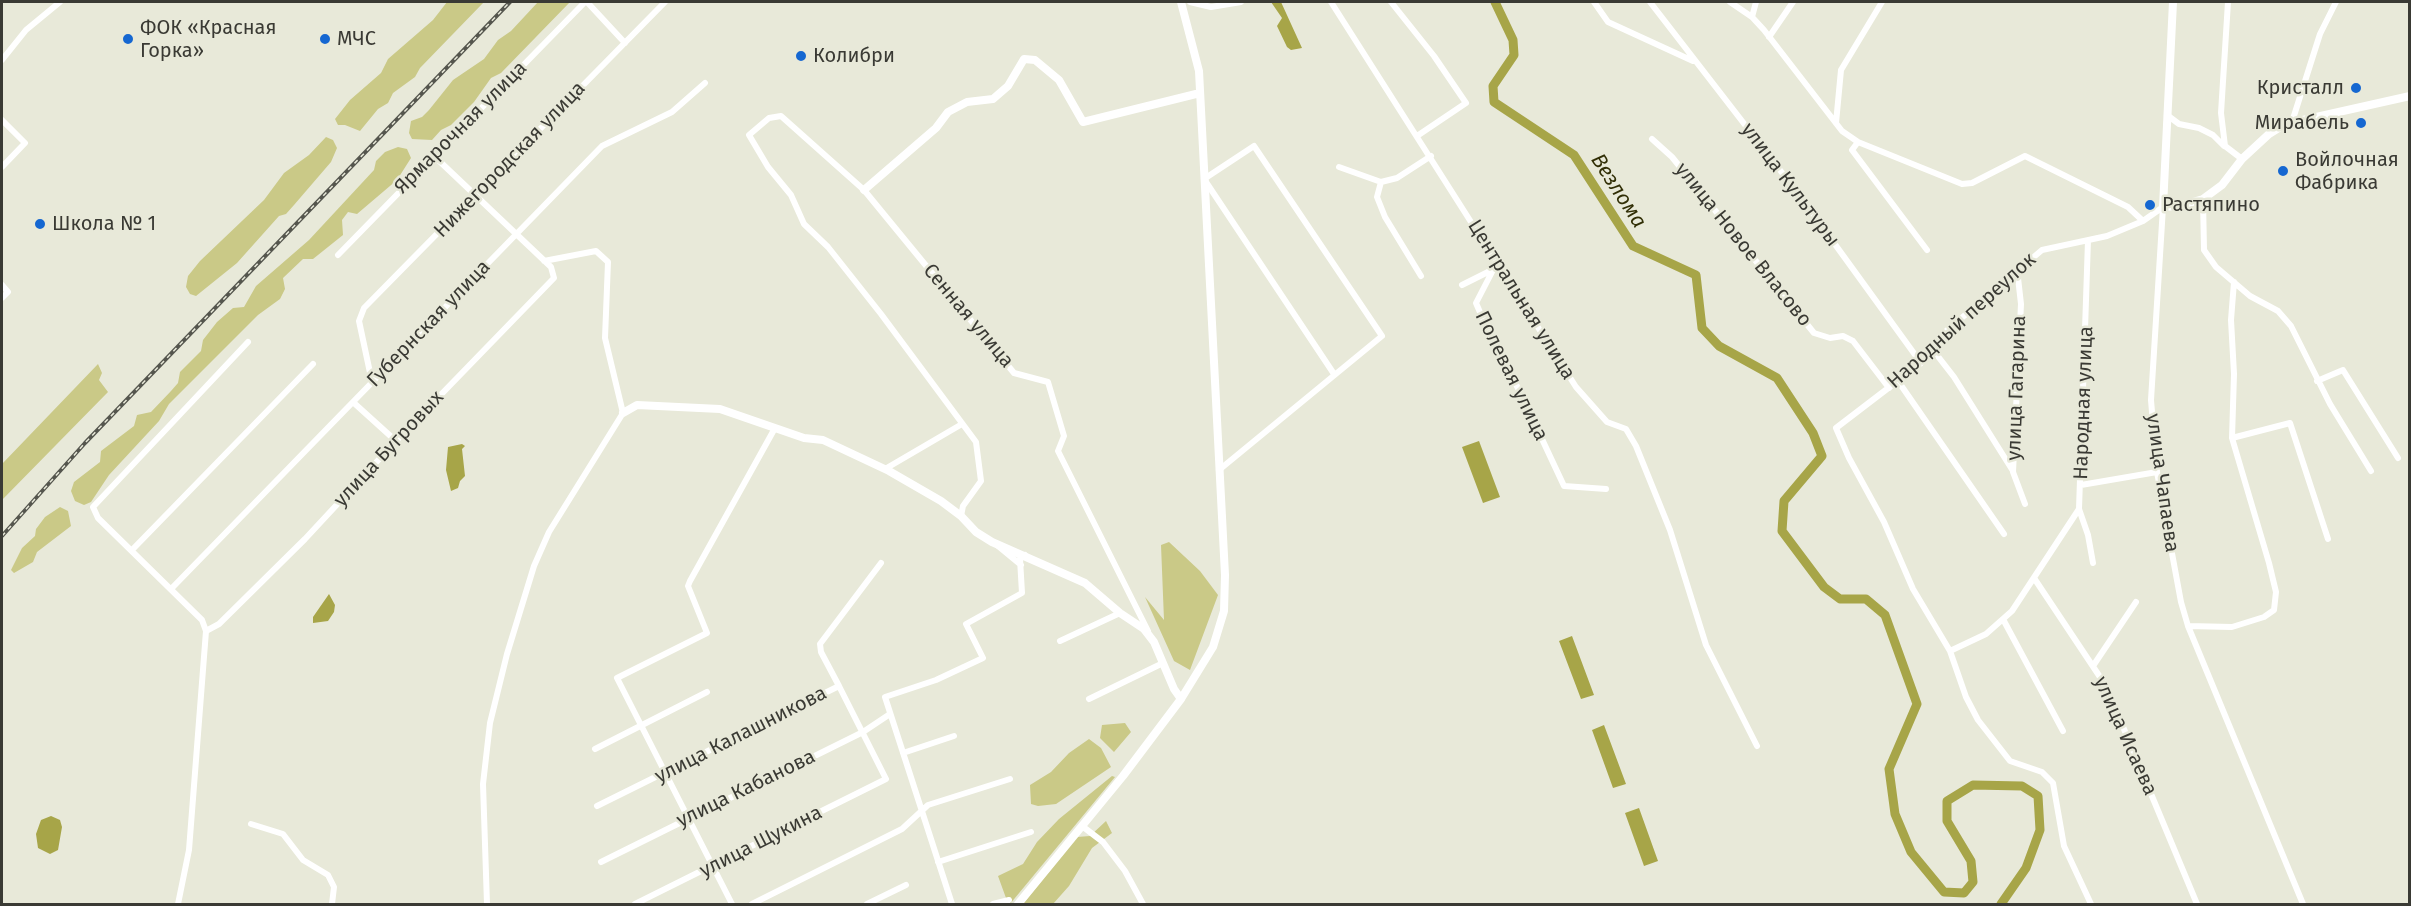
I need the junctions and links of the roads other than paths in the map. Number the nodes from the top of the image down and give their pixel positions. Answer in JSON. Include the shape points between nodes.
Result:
{"nodes":[{"id":1,"x":60,"y":2,"type":"edge"},
{"id":2,"x":586,"y":2,"type":"edge"},
{"id":3,"x":665,"y":2,"type":"edge"},
{"id":4,"x":1181,"y":2,"type":"edge"},
{"id":5,"x":1190,"y":2,"type":"edge"},
{"id":6,"x":1241,"y":2,"type":"edge"},
{"id":7,"x":1331,"y":2,"type":"edge"},
{"id":8,"x":1391,"y":2,"type":"edge"},
{"id":9,"x":1594,"y":2,"type":"edge"},
{"id":10,"x":1650,"y":2,"type":"edge"},
{"id":11,"x":1730,"y":2,"type":"edge"},
{"id":12,"x":1756,"y":2,"type":"edge"},
{"id":13,"x":1793,"y":2,"type":"edge"},
{"id":14,"x":1882,"y":2,"type":"edge"},
{"id":15,"x":2173,"y":2,"type":"edge"},
{"id":16,"x":2228,"y":2,"type":"edge"},
{"id":17,"x":2336,"y":2,"type":"edge"},
{"id":18,"x":1752,"y":17,"type":"junction"},
{"id":19,"x":1769,"y":37,"type":"junction"},
{"id":20,"x":625,"y":43,"type":"junction"},
{"id":21,"x":2,"y":60,"type":"edge"},
{"id":22,"x":1696,"y":62,"type":"junction"},
{"id":23,"x":705,"y":83,"type":"dead end"},
{"id":24,"x":1200,"y":93,"type":"junction"},
{"id":25,"x":2409,"y":96,"type":"edge"},
{"id":26,"x":2167,"y":115,"type":"junction"},
{"id":27,"x":2,"y":120,"type":"edge"},
{"id":28,"x":2292,"y":122,"type":"junction"},
{"id":29,"x":1836,"y":123,"type":"junction"},
{"id":30,"x":1417,"y":136,"type":"junction"},
{"id":31,"x":1652,"y":139,"type":"dead end"},
{"id":32,"x":1858,"y":142,"type":"junction"},
{"id":33,"x":2224,"y":146,"type":"junction"},
{"id":34,"x":434,"y":156,"type":"junction"},
{"id":35,"x":1431,"y":156,"type":"junction"},
{"id":36,"x":2242,"y":159,"type":"junction"},
{"id":37,"x":2,"y":167,"type":"edge"},
{"id":38,"x":1339,"y":167,"type":"dead end"},
{"id":39,"x":1381,"y":182,"type":"junction"},
{"id":40,"x":864,"y":190,"type":"junction"},
{"id":41,"x":475,"y":195,"type":"junction"},
{"id":42,"x":2203,"y":199,"type":"junction"},
{"id":43,"x":2163,"y":207,"type":"junction"},
{"id":44,"x":2144,"y":221,"type":"junction"},
{"id":45,"x":516,"y":235,"type":"junction"},
{"id":46,"x":2088,"y":240,"type":"junction"},
{"id":47,"x":1927,"y":250,"type":"dead end"},
{"id":48,"x":338,"y":255,"type":"dead end"},
{"id":49,"x":544,"y":261,"type":"junction"},
{"id":50,"x":1496,"y":267,"type":"junction"},
{"id":51,"x":2017,"y":269,"type":"junction"},
{"id":52,"x":1421,"y":276,"type":"dead end"},
{"id":53,"x":2234,"y":282,"type":"junction"},
{"id":54,"x":2,"y":285,"type":"edge"},
{"id":55,"x":1462,"y":285,"type":"dead end"},
{"id":56,"x":2,"y":298,"type":"edge"},
{"id":57,"x":248,"y":342,"type":"dead end"},
{"id":58,"x":1933,"y":350,"type":"junction"},
{"id":59,"x":1921,"y":363,"type":"junction"},
{"id":60,"x":313,"y":364,"type":"dead end"},
{"id":61,"x":1334,"y":374,"type":"junction"},
{"id":62,"x":1898,"y":381,"type":"junction"},
{"id":63,"x":2318,"y":381,"type":"junction"},
{"id":64,"x":372,"y":382,"type":"junction"},
{"id":65,"x":1889,"y":388,"type":"junction"},
{"id":66,"x":354,"y":403,"type":"junction"},
{"id":67,"x":623,"y":413,"type":"junction"},
{"id":68,"x":962,"y":423,"type":"junction"},
{"id":69,"x":775,"y":428,"type":"junction"},
{"id":70,"x":2232,"y":438,"type":"junction"},
{"id":71,"x":396,"y":441,"type":"junction"},
{"id":72,"x":2398,"y":458,"type":"dead end"},
{"id":73,"x":885,"y":469,"type":"junction"},
{"id":74,"x":1218,"y":471,"type":"junction"},
{"id":75,"x":2371,"y":471,"type":"dead end"},
{"id":76,"x":2013,"y":472,"type":"junction"},
{"id":77,"x":2157,"y":472,"type":"junction"},
{"id":78,"x":2081,"y":485,"type":"junction"},
{"id":79,"x":1606,"y":489,"type":"dead end"},
{"id":80,"x":2025,"y":504,"type":"dead end"},
{"id":81,"x":2079,"y":509,"type":"junction"},
{"id":82,"x":962,"y":516,"type":"junction"},
{"id":83,"x":2004,"y":534,"type":"dead end"},
{"id":84,"x":2328,"y":539,"type":"dead end"},
{"id":85,"x":992,"y":542,"type":"junction"},
{"id":86,"x":132,"y":550,"type":"junction"},
{"id":87,"x":1025,"y":555,"type":"junction"},
{"id":88,"x":881,"y":563,"type":"dead end"},
{"id":89,"x":2093,"y":563,"type":"dead end"},
{"id":90,"x":1021,"y":565,"type":"junction"},
{"id":91,"x":2034,"y":578,"type":"junction"},
{"id":92,"x":171,"y":589,"type":"junction"},
{"id":93,"x":2136,"y":602,"type":"dead end"},
{"id":94,"x":1120,"y":614,"type":"junction"},
{"id":95,"x":2004,"y":621,"type":"junction"},
{"id":96,"x":2188,"y":626,"type":"junction"},
{"id":97,"x":206,"y":631,"type":"junction"},
{"id":98,"x":1150,"y":635,"type":"junction"},
{"id":99,"x":1060,"y":641,"type":"dead end"},
{"id":100,"x":1950,"y":651,"type":"junction"},
{"id":101,"x":1163,"y":663,"type":"junction"},
{"id":102,"x":2093,"y":666,"type":"junction"},
{"id":103,"x":839,"y":686,"type":"junction"},
{"id":104,"x":707,"y":692,"type":"dead end"},
{"id":105,"x":1089,"y":699,"type":"dead end"},
{"id":106,"x":1181,"y":699,"type":"junction"},
{"id":107,"x":890,"y":714,"type":"junction"},
{"id":108,"x":641,"y":726,"type":"junction"},
{"id":109,"x":2063,"y":731,"type":"dead end"},
{"id":110,"x":862,"y":732,"type":"junction"},
{"id":111,"x":954,"y":736,"type":"dead end"},
{"id":112,"x":1757,"y":746,"type":"dead end"},
{"id":113,"x":595,"y":749,"type":"dead end"},
{"id":114,"x":903,"y":753,"type":"junction"},
{"id":115,"x":665,"y":773,"type":"junction"},
{"id":116,"x":886,"y":778,"type":"joint"},
{"id":117,"x":1010,"y":779,"type":"dead end"},
{"id":118,"x":597,"y":806,"type":"dead end"},
{"id":119,"x":921,"y":808,"type":"junction"},
{"id":120,"x":688,"y":818,"type":"junction"},
{"id":121,"x":251,"y":824,"type":"dead end"},
{"id":122,"x":1082,"y":826,"type":"junction"},
{"id":123,"x":1031,"y":832,"type":"dead end"},
{"id":124,"x":601,"y":861,"type":"dead end"},
{"id":125,"x":938,"y":862,"type":"junction"},
{"id":126,"x":712,"y":866,"type":"junction"},
{"id":127,"x":906,"y":885,"type":"dead end"},
{"id":128,"x":1009,"y":900,"type":"dead end"},
{"id":129,"x":178,"y":904,"type":"edge"},
{"id":130,"x":332,"y":904,"type":"edge"},
{"id":131,"x":487,"y":904,"type":"edge"},
{"id":132,"x":635,"y":904,"type":"edge"},
{"id":133,"x":732,"y":904,"type":"edge"},
{"id":134,"x":752,"y":904,"type":"edge"},
{"id":135,"x":867,"y":904,"type":"edge"},
{"id":136,"x":952,"y":904,"type":"edge"},
{"id":137,"x":993,"y":904,"type":"edge"},
{"id":138,"x":1018,"y":904,"type":"edge"},
{"id":139,"x":1143,"y":904,"type":"edge"},
{"id":140,"x":2091,"y":904,"type":"edge"},
{"id":141,"x":2197,"y":904,"type":"edge"},
{"id":142,"x":2303,"y":904,"type":"edge"}],
"edges":[{"from":1,"to":21,"type":"street","via":[[26,30]]},
{"from":2,"to":20,"type":"street"},
{"from":2,"to":34,"type":"street","name":"Ярмарочная улица"},
{"from":3,"to":20,"type":"street","name":"Нижегородская улица"},
{"from":4,"to":24,"type":"street","via":[[1197,57]]},
{"from":5,"to":6,"type":"street","via":[[1211,7]]},
{"from":7,"to":30,"type":"street","name":"Центральная улица"},
{"from":8,"to":30,"type":"street","via":[[1466,103]]},
{"from":9,"to":22,"type":"street","via":[[1608,22]]},
{"from":10,"to":22,"type":"street","name":"улица Культуры"},
{"from":11,"to":18,"type":"street"},
{"from":12,"to":18,"type":"street"},
{"from":13,"to":19,"type":"street"},
{"from":14,"to":29,"type":"street","via":[[1841,70]]},
{"from":15,"to":26,"type":"street","name":"улица Чапаева"},
{"from":16,"to":33,"type":"street","via":[[2221,113]]},
{"from":17,"to":28,"type":"street","via":[[2320,34]]},
{"from":18,"to":19,"type":"street"},
{"from":19,"to":29,"type":"street"},
{"from":20,"to":41,"type":"street","name":"Нижегородская улица"},
{"from":22,"to":59,"type":"street","name":"улица Культуры","via":[[1800,196]]},
{"from":23,"to":45,"type":"street","name":"Губернская улица","via":[[672,112],[602,146]]},
{"from":24,"to":40,"type":"street","via":[[1083,122],[1059,80],[1035,60],[1024,59],[1008,86],[993,99],[967,102],[948,112],[936,128]]},
{"from":24,"to":74,"type":"street"},
{"from":25,"to":28,"type":"street"},
{"from":26,"to":33,"type":"street","via":[[2180,124],[2213,135]]},
{"from":26,"to":43,"type":"street","name":"улица Чапаева"},
{"from":27,"to":37,"type":"street","via":[[25,143]]},
{"from":28,"to":36,"type":"street","via":[[2276,129]]},
{"from":29,"to":32,"type":"street"},
{"from":30,"to":35,"type":"street","name":"Центральная улица"},
{"from":31,"to":65,"type":"street","name":"улица Новое Власово","via":[[1672,157],[1814,333],[1853,341]]},
{"from":32,"to":44,"type":"street","via":[[1962,184],[1972,183],[2025,156],[2128,207]]},
{"from":32,"to":47,"type":"street","via":[[1852,150]]},
{"from":33,"to":36,"type":"street"},
{"from":34,"to":41,"type":"street"},
{"from":34,"to":48,"type":"street","name":"Ярмарочная улица"},
{"from":35,"to":39,"type":"street","via":[[1397,178]]},
{"from":35,"to":50,"type":"street","name":"Центральная улица"},
{"from":36,"to":42,"type":"street","via":[[2222,185]]},
{"from":38,"to":39,"type":"street"},
{"from":39,"to":52,"type":"street","via":[[1377,197],[1385,217]]},
{"from":40,"to":68,"type":"street","name":"Сенная улица","via":[[781,116],[769,117],[749,135],[768,168],[791,195],[804,224],[828,247]]},
{"from":40,"to":98,"type":"street","name":"Сенная улица","via":[[1008,367],[1026,378],[1048,382],[1064,436],[1058,451]]},
{"from":41,"to":45,"type":"street"},
{"from":41,"to":64,"type":"street","name":"Нижегородская улица","via":[[364,308],[359,321]]},
{"from":42,"to":43,"type":"street"},
{"from":42,"to":53,"type":"street","via":[[2204,250]]},
{"from":43,"to":44,"type":"street","name":"Народный переулок"},
{"from":43,"to":77,"type":"street","name":"улица Чапаева","via":[[2151,400]]},
{"from":44,"to":46,"type":"street","name":"Народный переулок"},
{"from":45,"to":49,"type":"street"},
{"from":45,"to":64,"type":"street","name":"Губернская улица"},
{"from":46,"to":51,"type":"street","name":"Народный переулок","via":[[2042,249]]},
{"from":46,"to":78,"type":"street","name":"Народная улица"},
{"from":49,"to":67,"type":"street","via":[[596,251],[608,262],[605,338]]},
{"from":49,"to":71,"type":"street","name":"улица Бугровых","via":[[554,278]]},
{"from":50,"to":55,"type":"street"},
{"from":50,"to":79,"type":"street","name":"Полевая улица","via":[[1476,303],[1495,347],[1564,486]]},
{"from":50,"to":112,"type":"street","name":"Центральная улица","via":[[1576,387],[1607,422],[1626,429],[1636,446],[1670,530],[1706,645]]},
{"from":51,"to":58,"type":"street","name":"Народный переулок","via":[[1945,332]]},
{"from":51,"to":76,"type":"street","name":"улица Гагарина","via":[[2021,304]]},
{"from":53,"to":63,"type":"street","via":[[2278,311],[2291,326]]},
{"from":53,"to":70,"type":"street"},
{"from":54,"to":56,"type":"street","via":[[8,292]]},
{"from":57,"to":86,"type":"street","via":[[95,504],[93,510]]},
{"from":58,"to":59,"type":"street","name":"Народный переулок"},
{"from":58,"to":76,"type":"street"},
{"from":59,"to":62,"type":"street","name":"Народный переулок"},
{"from":60,"to":86,"type":"street"},
{"from":61,"to":61,"type":"street","via":[[1382,336],[1254,146],[1204,179]]},
{"from":61,"to":74,"type":"street"},
{"from":62,"to":65,"type":"street","name":"Народный переулок"},
{"from":62,"to":83,"type":"street"},
{"from":63,"to":72,"type":"street","via":[[2343,370]]},
{"from":63,"to":75,"type":"street"},
{"from":64,"to":66,"type":"street","name":"Губернская улица"},
{"from":65,"to":100,"type":"street","name":"Народный переулок","via":[[1836,428],[1913,589]]},
{"from":66,"to":71,"type":"street"},
{"from":66,"to":92,"type":"street","name":"Губернская улица"},
{"from":67,"to":69,"type":"street","via":[[637,405],[716,408]]},
{"from":67,"to":131,"type":"street","via":[[549,532],[534,566],[507,654],[490,723],[483,784]]},
{"from":68,"to":73,"type":"street"},
{"from":68,"to":82,"type":"street","via":[[978,447],[982,477],[963,506]]},
{"from":69,"to":73,"type":"street","via":[[823,441]]},
{"from":69,"to":108,"type":"street","via":[[688,586],[707,628],[704,635],[617,678]]},
{"from":70,"to":84,"type":"street","via":[[2290,423]]},
{"from":70,"to":96,"type":"street","via":[[2270,563],[2276,592],[2274,610],[2232,627]]},
{"from":71,"to":97,"type":"street","name":"улица Бугровых","via":[[305,539],[219,624]]},
{"from":73,"to":82,"type":"street"},
{"from":74,"to":106,"type":"street","via":[[1224,610],[1213,647]]},
{"from":76,"to":80,"type":"street","name":"улица Гагарина"},
{"from":77,"to":78,"type":"street"},
{"from":77,"to":96,"type":"street","name":"улица Чапаева"},
{"from":78,"to":81,"type":"street","name":"Народная улица"},
{"from":81,"to":89,"type":"street","name":"Народная улица"},
{"from":81,"to":91,"type":"street"},
{"from":82,"to":85,"type":"street"},
{"from":85,"to":87,"type":"street"},
{"from":85,"to":90,"type":"street"},
{"from":86,"to":92,"type":"street"},
{"from":87,"to":90,"type":"street","via":[[1020,559]]},
{"from":87,"to":94,"type":"street","via":[[1085,583]]},
{"from":88,"to":103,"type":"street","via":[[820,644]]},
{"from":90,"to":107,"type":"street","via":[[1022,593],[966,624],[983,658],[936,680],[885,697]]},
{"from":91,"to":95,"type":"street"},
{"from":91,"to":102,"type":"street","name":"улица Исаева"},
{"from":92,"to":97,"type":"street","via":[[202,620]]},
{"from":93,"to":102,"type":"street"},
{"from":94,"to":98,"type":"street"},
{"from":94,"to":99,"type":"street"},
{"from":95,"to":100,"type":"street"},
{"from":95,"to":109,"type":"street"},
{"from":96,"to":142,"type":"street","name":"улица Чапаева"},
{"from":97,"to":129,"type":"street","via":[[189,850]]},
{"from":98,"to":101,"type":"street"},
{"from":100,"to":140,"type":"street","via":[[1966,697],[1983,729],[2010,761],[2042,772],[2053,783],[2064,846]]},
{"from":101,"to":105,"type":"street"},
{"from":101,"to":106,"type":"street"},
{"from":102,"to":141,"type":"street","name":"улица Исаева","via":[[2106,686]]},
{"from":103,"to":110,"type":"street","name":"улица Калашникова"},
{"from":103,"to":115,"type":"street","name":"улица Калашникова"},
{"from":104,"to":108,"type":"street"},
{"from":106,"to":122,"type":"street"},
{"from":107,"to":110,"type":"street","name":"улица Кабанова"},
{"from":107,"to":114,"type":"street"},
{"from":108,"to":113,"type":"street"},
{"from":108,"to":115,"type":"street"},
{"from":110,"to":116,"type":"street","name":"улица Калашникова"},
{"from":110,"to":120,"type":"street","name":"улица Кабанова"},
{"from":111,"to":114,"type":"street"},
{"from":114,"to":119,"type":"street"},
{"from":115,"to":118,"type":"street","name":"улица Калашникова"},
{"from":115,"to":120,"type":"street"},
{"from":116,"to":126,"type":"street","name":"улица Щукина"},
{"from":117,"to":119,"type":"street"},
{"from":119,"to":125,"type":"street"},
{"from":119,"to":134,"type":"street","via":[[902,829]]},
{"from":120,"to":124,"type":"street","name":"улица Кабанова"},
{"from":120,"to":126,"type":"street"},
{"from":121,"to":130,"type":"street","via":[[283,834],[303,860],[328,875],[334,887]]},
{"from":122,"to":138,"type":"street"},
{"from":122,"to":139,"type":"street","via":[[1103,842]]},
{"from":123,"to":125,"type":"street"},
{"from":125,"to":136,"type":"street"},
{"from":126,"to":132,"type":"street","name":"улица Щукина"},
{"from":126,"to":133,"type":"street"},
{"from":127,"to":135,"type":"street"},
{"from":128,"to":137,"type":"street"}]}
